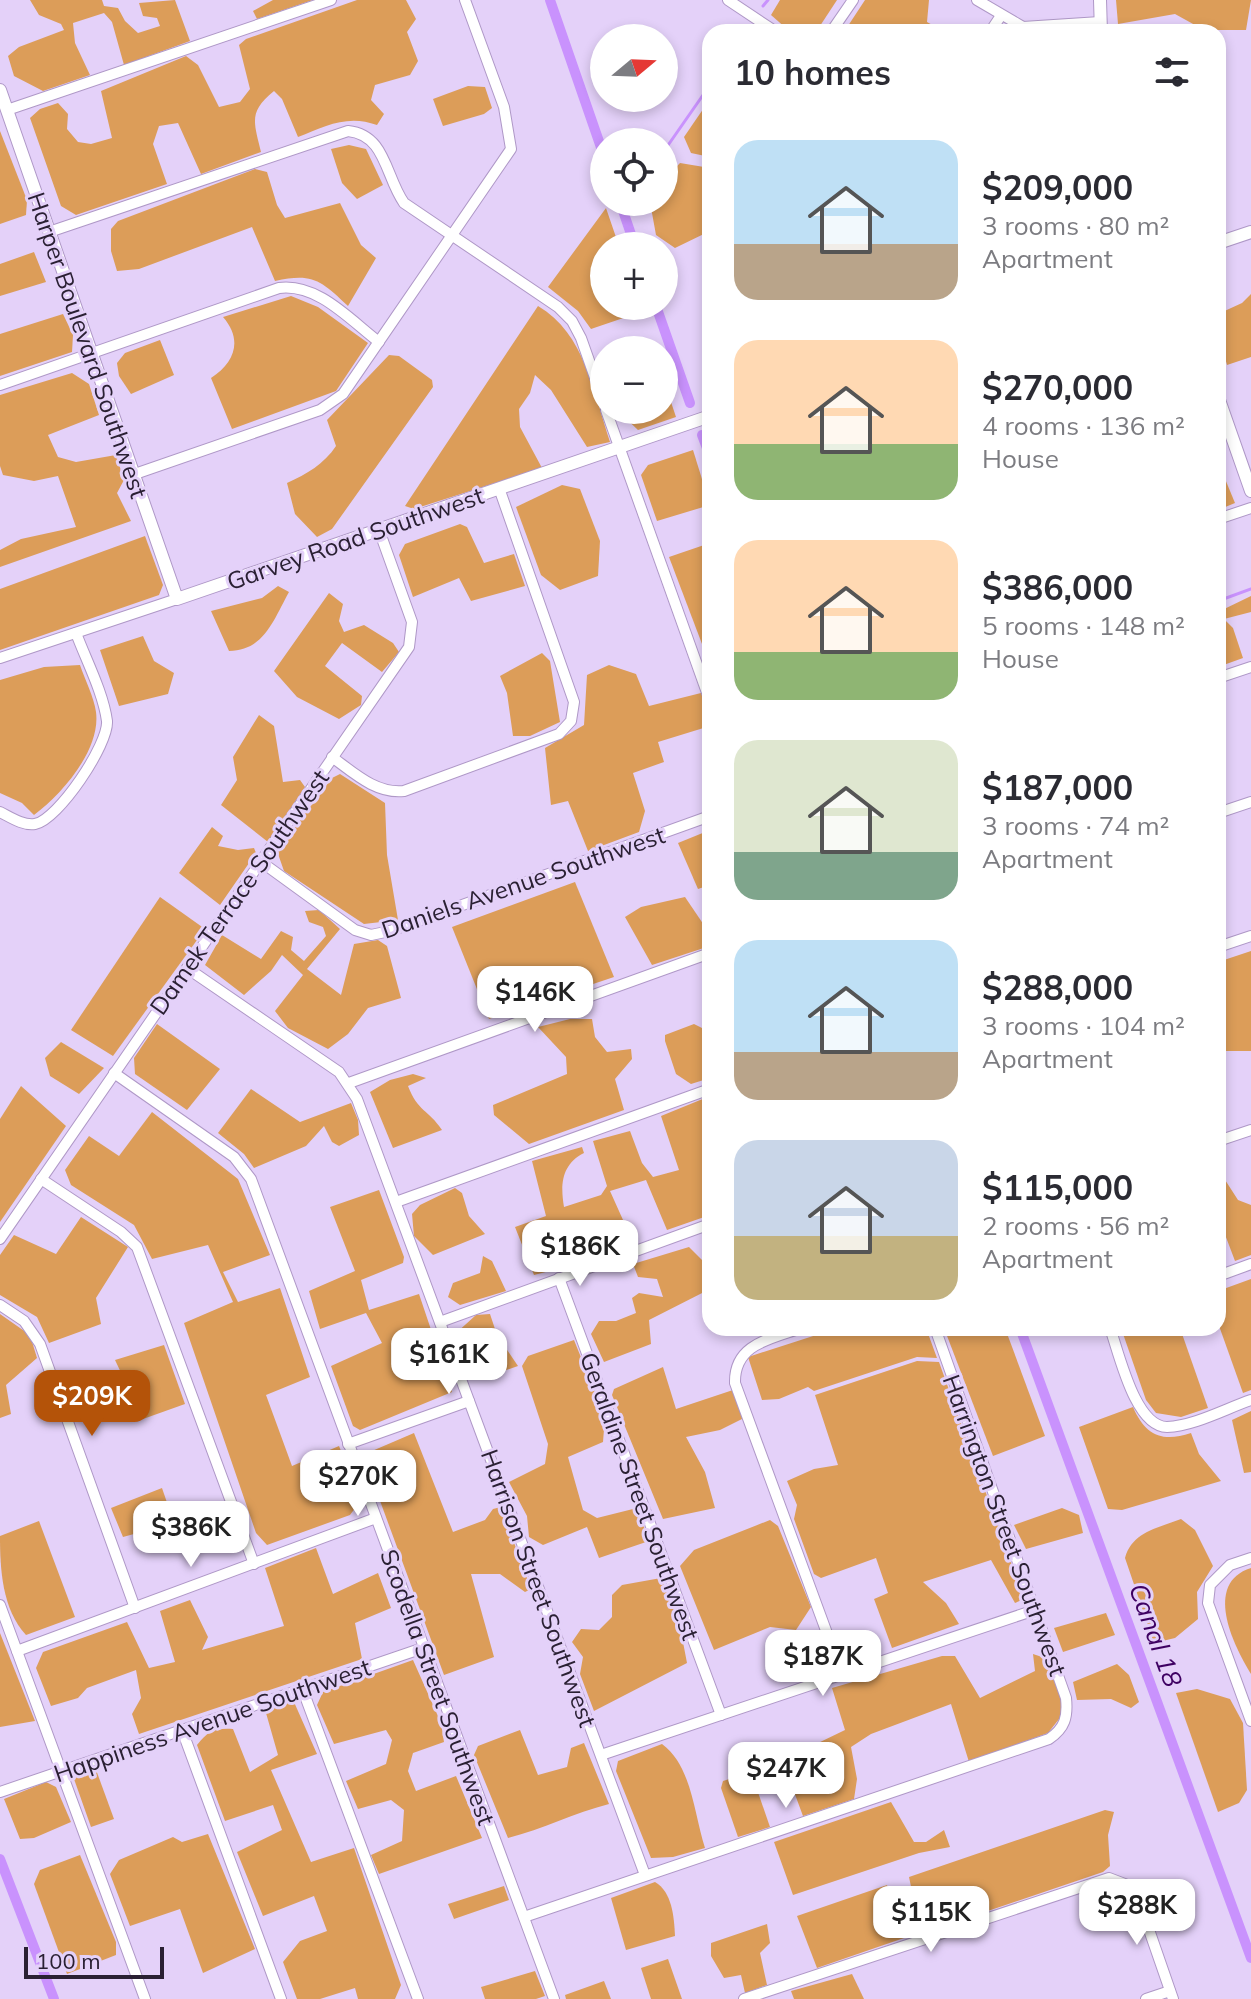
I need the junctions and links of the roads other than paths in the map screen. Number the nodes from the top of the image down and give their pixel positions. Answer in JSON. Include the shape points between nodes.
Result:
{"nodes":[{"id":1,"x":331,"y":0,"type":"edge"},
{"id":2,"x":465,"y":0,"type":"edge"},
{"id":3,"x":728,"y":0,"type":"edge"},
{"id":4,"x":853,"y":0,"type":"edge"},
{"id":5,"x":977,"y":0,"type":"edge"},
{"id":6,"x":1100,"y":0,"type":"edge"},
{"id":7,"x":1000,"y":17,"type":"junction"},
{"id":8,"x":764,"y":24,"type":"edge"},
{"id":9,"x":836,"y":24,"type":"edge"},
{"id":10,"x":995,"y":24,"type":"edge"},
{"id":11,"x":1016,"y":24,"type":"edge"},
{"id":12,"x":1101,"y":24,"type":"edge"},
{"id":13,"x":0,"y":90,"type":"edge"},
{"id":14,"x":7,"y":110,"type":"junction"},
{"id":15,"x":49,"y":232,"type":"junction"},
{"id":16,"x":1251,"y":232,"type":"edge"},
{"id":17,"x":453,"y":235,"type":"junction"},
{"id":18,"x":1226,"y":240,"type":"edge"},
{"id":19,"x":379,"y":342,"type":"junction"},
{"id":20,"x":90,"y":354,"type":"junction"},
{"id":21,"x":590,"y":367,"type":"edge"},
{"id":22,"x":0,"y":385,"type":"edge"},
{"id":23,"x":702,"y":419,"type":"edge"},
{"id":24,"x":1226,"y":420,"type":"edge"},
{"id":25,"x":611,"y":424,"type":"edge"},
{"id":26,"x":620,"y":448,"type":"junction"},
{"id":27,"x":132,"y":475,"type":"junction"},
{"id":28,"x":499,"y":488,"type":"junction"},
{"id":29,"x":1251,"y":491,"type":"edge"},
{"id":30,"x":1251,"y":508,"type":"edge"},
{"id":31,"x":1226,"y":516,"type":"edge"},
{"id":32,"x":379,"y":530,"type":"junction"},
{"id":33,"x":177,"y":599,"type":"junction"},
{"id":34,"x":76,"y":633,"type":"junction"},
{"id":35,"x":0,"y":658,"type":"edge"},
{"id":36,"x":1251,"y":667,"type":"edge"},
{"id":37,"x":1226,"y":675,"type":"edge"},
{"id":38,"x":702,"y":679,"type":"edge"},
{"id":39,"x":332,"y":757,"type":"junction"},
{"id":40,"x":1251,"y":802,"type":"edge"},
{"id":41,"x":1226,"y":810,"type":"edge"},
{"id":42,"x":0,"y":812,"type":"edge"},
{"id":43,"x":702,"y":819,"type":"edge"},
{"id":44,"x":260,"y":861,"type":"junction"},
{"id":45,"x":1251,"y":936,"type":"edge"},
{"id":46,"x":1226,"y":944,"type":"edge"},
{"id":47,"x":702,"y":956,"type":"edge"},
{"id":48,"x":187,"y":968,"type":"junction"},
{"id":49,"x":114,"y":1073,"type":"junction"},
{"id":50,"x":349,"y":1083,"type":"junction"},
{"id":51,"x":702,"y":1092,"type":"edge"},
{"id":52,"x":1251,"y":1130,"type":"edge"},
{"id":53,"x":1226,"y":1138,"type":"edge"},
{"id":54,"x":41,"y":1179,"type":"junction"},
{"id":55,"x":396,"y":1202,"type":"junction"},
{"id":56,"x":702,"y":1227,"type":"edge"},
{"id":57,"x":0,"y":1239,"type":"edge"},
{"id":58,"x":1251,"y":1264,"type":"edge"},
{"id":59,"x":1226,"y":1273,"type":"edge"},
{"id":60,"x":559,"y":1278,"type":"junction"},
{"id":61,"x":0,"y":1305,"type":"edge"},
{"id":62,"x":440,"y":1322,"type":"junction"},
{"id":63,"x":782,"y":1336,"type":"edge"},
{"id":64,"x":938,"y":1336,"type":"edge"},
{"id":65,"x":1113,"y":1336,"type":"edge"},
{"id":66,"x":1251,"y":1400,"type":"edge"},
{"id":67,"x":469,"y":1401,"type":"junction"},
{"id":68,"x":348,"y":1444,"type":"junction"},
{"id":69,"x":376,"y":1518,"type":"junction"},
{"id":70,"x":1251,"y":1558,"type":"edge"},
{"id":71,"x":254,"y":1564,"type":"junction"},
{"id":72,"x":0,"y":1605,"type":"edge"},
{"id":73,"x":135,"y":1608,"type":"junction"},
{"id":74,"x":1035,"y":1610,"type":"junction"},
{"id":75,"x":423,"y":1648,"type":"junction"},
{"id":76,"x":17,"y":1651,"type":"junction"},
{"id":77,"x":842,"y":1674,"type":"junction"},
{"id":78,"x":302,"y":1688,"type":"junction"},
{"id":79,"x":1246,"y":1694,"type":"edge"},
{"id":80,"x":721,"y":1715,"type":"junction"},
{"id":81,"x":1251,"y":1721,"type":"edge"},
{"id":82,"x":182,"y":1730,"type":"junction"},
{"id":83,"x":601,"y":1755,"type":"junction"},
{"id":84,"x":61,"y":1772,"type":"junction"},
{"id":85,"x":0,"y":1792,"type":"edge"},
{"id":86,"x":645,"y":1875,"type":"junction"},
{"id":87,"x":524,"y":1917,"type":"junction"},
{"id":88,"x":1172,"y":1995,"type":"edge"},
{"id":89,"x":145,"y":1999,"type":"edge"},
{"id":90,"x":281,"y":1999,"type":"edge"},
{"id":91,"x":418,"y":1999,"type":"edge"},
{"id":92,"x":554,"y":1999,"type":"edge"},
{"id":93,"x":744,"y":1999,"type":"edge"},
{"id":94,"x":1146,"y":1999,"type":"edge"}],
"edges":[{"from":1,"to":14,"type":"street"},
{"from":2,"to":17,"type":"street","via":[[504,107],[511,149]]},
{"from":3,"to":8,"type":"street"},
{"from":4,"to":9,"type":"street"},
{"from":5,"to":7,"type":"street"},
{"from":6,"to":12,"type":"street"},
{"from":7,"to":10,"type":"street"},
{"from":7,"to":11,"type":"street"},
{"from":13,"to":14,"type":"street","name":"Harper Boulevard Southwest"},
{"from":14,"to":15,"type":"street","name":"Harper Boulevard Southwest"},
{"from":15,"to":17,"type":"street","via":[[348,131],[373,141],[404,203]]},
{"from":15,"to":20,"type":"street","name":"Harper Boulevard Southwest"},
{"from":16,"to":18,"type":"street"},
{"from":17,"to":19,"type":"street"},
{"from":17,"to":21,"type":"street","via":[[558,307],[572,321]]},
{"from":19,"to":20,"type":"street","via":[[310,290],[296,286]]},
{"from":19,"to":27,"type":"street","via":[[332,404]]},
{"from":20,"to":22,"type":"street"},
{"from":20,"to":27,"type":"street","name":"Harper Boulevard Southwest"},
{"from":23,"to":26,"type":"street","name":"Garvey Road Southwest"},
{"from":24,"to":29,"type":"street"},
{"from":25,"to":26,"type":"street"},
{"from":26,"to":28,"type":"street","name":"Garvey Road Southwest"},
{"from":26,"to":38,"type":"street"},
{"from":27,"to":33,"type":"street","name":"Harper Boulevard Southwest"},
{"from":28,"to":32,"type":"street","name":"Garvey Road Southwest"},
{"from":28,"to":39,"type":"street","via":[[574,702],[571,721],[559,734],[404,791],[373,786]]},
{"from":30,"to":31,"type":"street"},
{"from":32,"to":33,"type":"street","name":"Garvey Road Southwest"},
{"from":32,"to":39,"type":"street","name":"Damek Terrace Southwest","via":[[413,634]]},
{"from":33,"to":34,"type":"street","name":"Garvey Road Southwest"},
{"from":34,"to":35,"type":"street","name":"Garvey Road Southwest"},
{"from":34,"to":42,"type":"street","via":[[107,719],[102,746],[54,814],[35,824]]},
{"from":36,"to":37,"type":"street"},
{"from":39,"to":44,"type":"street","name":"Damek Terrace Southwest"},
{"from":40,"to":41,"type":"street"},
{"from":43,"to":44,"type":"street","name":"Daniels Avenue Southwest","via":[[371,935],[355,930]]},
{"from":44,"to":48,"type":"street","name":"Damek Terrace Southwest"},
{"from":45,"to":46,"type":"street"},
{"from":47,"to":50,"type":"street"},
{"from":48,"to":49,"type":"street","name":"Damek Terrace Southwest"},
{"from":48,"to":50,"type":"street","name":"Harrison Street Southwest"},
{"from":49,"to":54,"type":"street","name":"Damek Terrace Southwest"},
{"from":49,"to":68,"type":"street","name":"Scodella Street Southwest","via":[[234,1157],[251,1179]]},
{"from":50,"to":55,"type":"street","name":"Harrison Street Southwest"},
{"from":51,"to":55,"type":"street"},
{"from":52,"to":53,"type":"street"},
{"from":54,"to":57,"type":"street","name":"Damek Terrace Southwest"},
{"from":54,"to":71,"type":"street","via":[[137,1247]]},
{"from":55,"to":62,"type":"street","name":"Harrison Street Southwest"},
{"from":56,"to":60,"type":"street"},
{"from":58,"to":59,"type":"street"},
{"from":60,"to":62,"type":"street"},
{"from":60,"to":80,"type":"street","name":"Geraldine Street Southwest"},
{"from":61,"to":73,"type":"street","via":[[24,1321],[40,1344]]},
{"from":62,"to":67,"type":"street","name":"Harrison Street Southwest"},
{"from":63,"to":77,"type":"street","via":[[743,1352],[735,1366],[735,1383]]},
{"from":64,"to":74,"type":"street","name":"Harrington Street Southwest"},
{"from":65,"to":66,"type":"street","via":[[1140,1410],[1150,1422],[1180,1425]]},
{"from":67,"to":68,"type":"street"},
{"from":67,"to":83,"type":"street","name":"Harrison Street Southwest"},
{"from":68,"to":69,"type":"street","name":"Scodella Street Southwest"},
{"from":69,"to":71,"type":"street"},
{"from":69,"to":75,"type":"street","name":"Scodella Street Southwest"},
{"from":70,"to":79,"type":"street","via":[[1230,1565],[1210,1585],[1208,1603]]},
{"from":71,"to":73,"type":"street"},
{"from":72,"to":76,"type":"street"},
{"from":73,"to":76,"type":"street"},
{"from":74,"to":77,"type":"street"},
{"from":74,"to":86,"type":"street","name":"Harrington Street Southwest","via":[[1066,1698],[1065,1723],[1049,1739]]},
{"from":75,"to":78,"type":"street","name":"Happiness Avenue Southwest"},
{"from":75,"to":87,"type":"street","name":"Scodella Street Southwest"},
{"from":76,"to":84,"type":"street"},
{"from":77,"to":80,"type":"street"},
{"from":78,"to":82,"type":"street","name":"Happiness Avenue Southwest"},
{"from":78,"to":91,"type":"street"},
{"from":79,"to":81,"type":"street"},
{"from":80,"to":83,"type":"street"},
{"from":82,"to":84,"type":"street","name":"Happiness Avenue Southwest"},
{"from":82,"to":90,"type":"street"},
{"from":83,"to":86,"type":"street","name":"Harrison Street Southwest"},
{"from":84,"to":85,"type":"street","name":"Happiness Avenue Southwest"},
{"from":84,"to":89,"type":"street"},
{"from":86,"to":87,"type":"street"},
{"from":87,"to":92,"type":"street","name":"Scodella Street Southwest"},
{"from":88,"to":93,"type":"street","via":[[1138,1898],[1118,1880],[1096,1880]]},
{"from":88,"to":94,"type":"street"}]}
